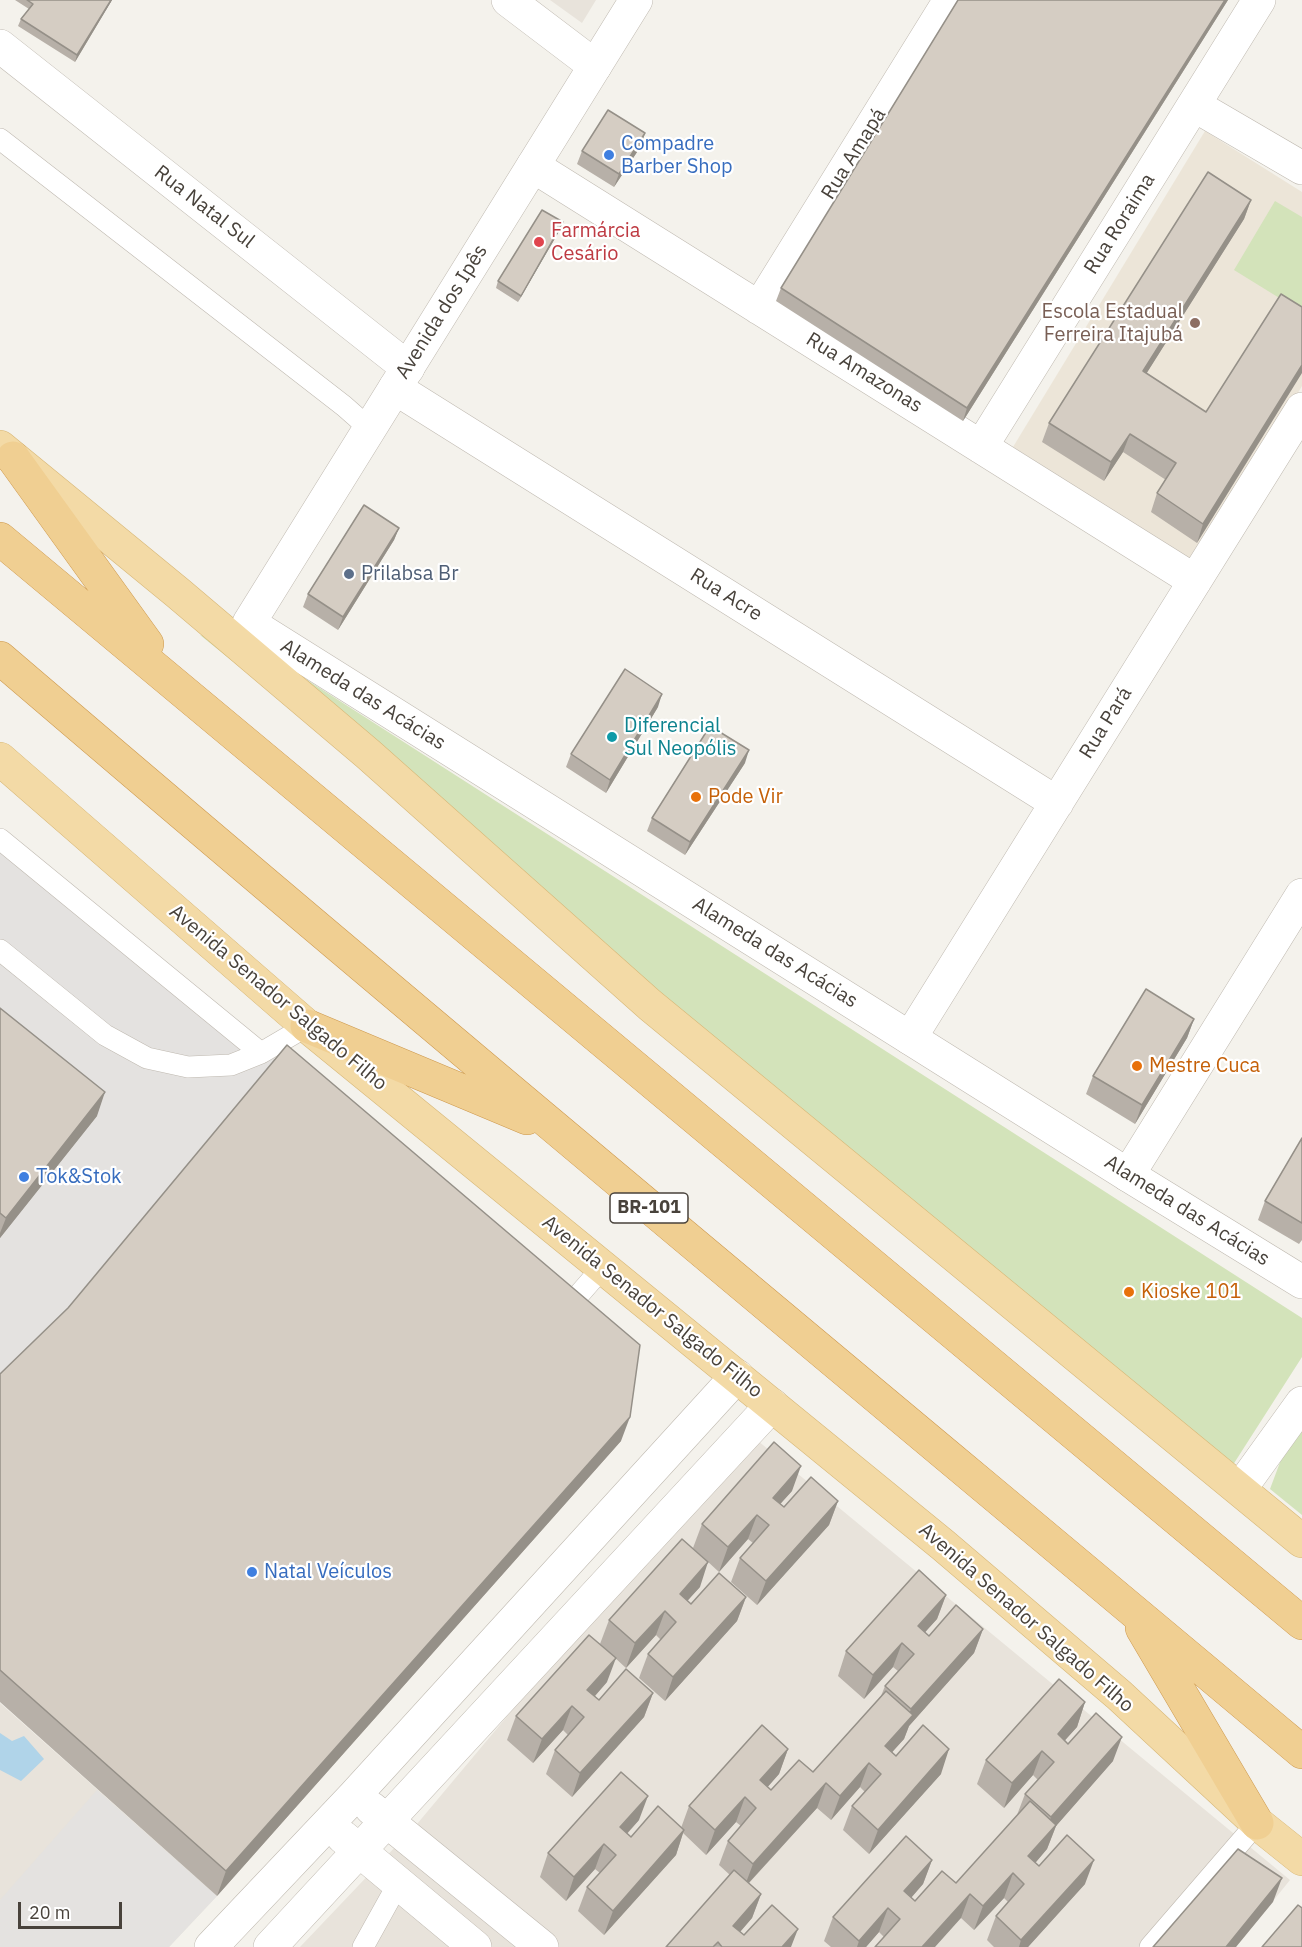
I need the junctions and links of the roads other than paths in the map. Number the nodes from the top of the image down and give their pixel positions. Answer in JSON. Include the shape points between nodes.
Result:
{"nodes":[{"id":1,"x":508,"y":0,"type":"edge"},
{"id":2,"x":636,"y":0,"type":"edge"},
{"id":3,"x":950,"y":0,"type":"edge"},
{"id":4,"x":1259,"y":0,"type":"edge"},
{"id":5,"x":0,"y":46,"type":"edge"},
{"id":6,"x":595,"y":66,"type":"junction"},
{"id":7,"x":1194,"y":105,"type":"junction"},
{"id":8,"x":0,"y":139,"type":"edge"},
{"id":9,"x":533,"y":166,"type":"junction"},
{"id":10,"x":1302,"y":168,"type":"edge"},
{"id":11,"x":759,"y":308,"type":"junction"},
{"id":12,"x":401,"y":378,"type":"junction"},
{"id":13,"x":1302,"y":409,"type":"edge"},
{"id":14,"x":370,"y":429,"type":"junction"},
{"id":15,"x":981,"y":447,"type":"junction"},
{"id":16,"x":6,"y":453,"type":"edge"},
{"id":17,"x":0,"y":539,"type":"edge"},
{"id":18,"x":1195,"y":581,"type":"junction"},
{"id":19,"x":249,"y":623,"type":"joint"},
{"id":20,"x":0,"y":658,"type":"edge"},
{"id":21,"x":174,"y":682,"type":"junction"},
{"id":22,"x":0,"y":759,"type":"edge"},
{"id":23,"x":1057,"y":802,"type":"junction"},
{"id":24,"x":0,"y":839,"type":"edge"},
{"id":25,"x":1302,"y":895,"type":"edge"},
{"id":26,"x":0,"y":950,"type":"edge"},
{"id":27,"x":308,"y":1026,"type":"junction"},
{"id":28,"x":910,"y":1038,"type":"junction"},
{"id":29,"x":261,"y":1053,"type":"junction"},
{"id":30,"x":555,"y":1129,"type":"junction"},
{"id":31,"x":1128,"y":1175,"type":"junction"},
{"id":32,"x":603,"y":1267,"type":"junction"},
{"id":33,"x":1302,"y":1282,"type":"edge"},
{"id":34,"x":548,"y":1330,"type":"edge"},
{"id":35,"x":737,"y":1376,"type":"junction"},
{"id":36,"x":1302,"y":1402,"type":"edge"},
{"id":37,"x":772,"y":1406,"type":"junction"},
{"id":38,"x":1240,"y":1489,"type":"junction"},
{"id":39,"x":1302,"y":1541,"type":"edge"},
{"id":40,"x":1215,"y":1550,"type":"junction"},
{"id":41,"x":1302,"y":1596,"type":"edge"},
{"id":42,"x":1130,"y":1608,"type":"junction"},
{"id":43,"x":1302,"y":1623,"type":"edge"},
{"id":44,"x":1302,"y":1752,"type":"edge"},
{"id":45,"x":354,"y":1796,"type":"junction"},
{"id":46,"x":387,"y":1821,"type":"junction"},
{"id":47,"x":1257,"y":1823,"type":"junction"},
{"id":48,"x":328,"y":1824,"type":"junction"},
{"id":49,"x":358,"y":1851,"type":"junction"},
{"id":50,"x":1302,"y":1859,"type":"edge"},
{"id":51,"x":398,"y":1884,"type":"junction"},
{"id":52,"x":211,"y":1947,"type":"edge"},
{"id":53,"x":270,"y":1947,"type":"edge"},
{"id":54,"x":363,"y":1947,"type":"edge"},
{"id":55,"x":476,"y":1947,"type":"edge"},
{"id":56,"x":542,"y":1947,"type":"edge"},
{"id":57,"x":1150,"y":1947,"type":"edge"}],
"edges":[{"from":1,"to":6,"type":"street"},
{"from":2,"to":6,"type":"street","name":"Avenida dos Ipês"},
{"from":3,"to":11,"type":"street","name":"Rua Amapá"},
{"from":4,"to":7,"type":"street","name":"Rua Roraima"},
{"from":5,"to":12,"type":"street","name":"Rua Natal Sul"},
{"from":6,"to":9,"type":"street","name":"Avenida dos Ipês"},
{"from":7,"to":10,"type":"street"},
{"from":7,"to":15,"type":"street","name":"Rua Roraima"},
{"from":8,"to":14,"type":"lane"},
{"from":9,"to":11,"type":"street","name":"Rua Amazonas"},
{"from":9,"to":12,"type":"street","name":"Avenida dos Ipês"},
{"from":11,"to":15,"type":"street","name":"Rua Amazonas"},
{"from":12,"to":14,"type":"street","name":"Avenida dos Ipês"},
{"from":12,"to":23,"type":"street","name":"Rua Acre"},
{"from":13,"to":18,"type":"street","name":"Rua Pará"},
{"from":14,"to":19,"type":"street","name":"Avenida dos Ipês"},
{"from":15,"to":18,"type":"street","name":"Rua Amazonas"},
{"from":16,"to":21,"type":"highway"},
{"from":16,"to":38,"type":"main road","via":[[368,754],[650,1005]]},
{"from":17,"to":21,"type":"highway"},
{"from":18,"to":23,"type":"street","name":"Rua Pará"},
{"from":19,"to":28,"type":"street","name":"Alameda das Acácias"},
{"from":20,"to":30,"type":"highway","number":"BR-101"},
{"from":21,"to":40,"type":"highway"},
{"from":22,"to":27,"type":"main road","name":"Avenida Senador Salgado Filho"},
{"from":23,"to":28,"type":"street","name":"Rua Pará"},
{"from":24,"to":29,"type":"lane"},
{"from":25,"to":31,"type":"street"},
{"from":26,"to":29,"type":"lane","via":[[105,1035],[147,1058],[188,1067],[231,1065]]},
{"from":27,"to":29,"type":"lane"},
{"from":27,"to":30,"type":"highway"},
{"from":27,"to":32,"type":"main road","name":"Avenida Senador Salgado Filho"},
{"from":28,"to":31,"type":"street","name":"Alameda das Acácias"},
{"from":30,"to":42,"type":"highway","number":"BR-101"},
{"from":31,"to":33,"type":"street","name":"Alameda das Acácias"},
{"from":32,"to":34,"type":"lane"},
{"from":32,"to":35,"type":"main road","name":"Avenida Senador Salgado Filho"},
{"from":35,"to":37,"type":"main road","name":"Avenida Senador Salgado Filho"},
{"from":35,"to":45,"type":"street"},
{"from":36,"to":38,"type":"street"},
{"from":37,"to":46,"type":"street"},
{"from":37,"to":47,"type":"main road","name":"Avenida Senador Salgado Filho","via":[[1119,1695]]},
{"from":38,"to":39,"type":"main road"},
{"from":40,"to":41,"type":"highway"},
{"from":40,"to":43,"type":"highway"},
{"from":42,"to":44,"type":"highway","number":"BR-101"},
{"from":42,"to":47,"type":"highway"},
{"from":45,"to":46,"type":"street"},
{"from":45,"to":48,"type":"street"},
{"from":46,"to":49,"type":"street"},
{"from":46,"to":56,"type":"street"},
{"from":47,"to":50,"type":"main road","name":"Avenida Senador Salgado Filho"},
{"from":47,"to":57,"type":"lane"},
{"from":48,"to":49,"type":"street"},
{"from":48,"to":52,"type":"street"},
{"from":49,"to":51,"type":"street"},
{"from":49,"to":53,"type":"street"},
{"from":51,"to":54,"type":"lane"},
{"from":51,"to":55,"type":"street"}]}
